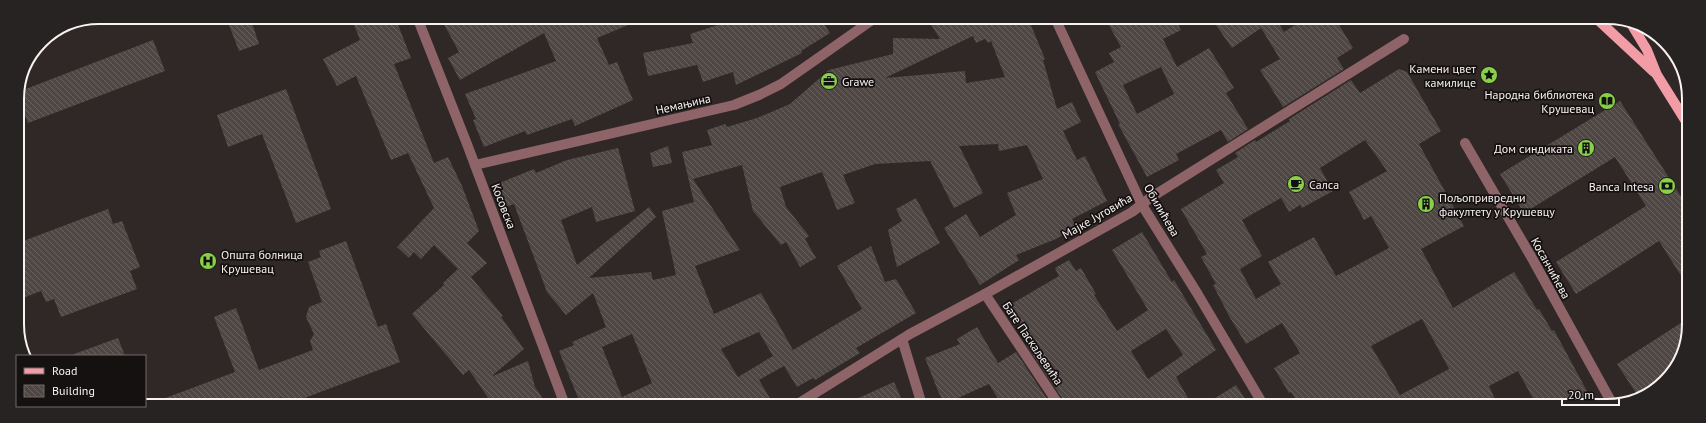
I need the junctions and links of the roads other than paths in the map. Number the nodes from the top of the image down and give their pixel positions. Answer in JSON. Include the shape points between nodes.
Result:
{"nodes":[{"id":1,"x":420,"y":24,"type":"edge"},
{"id":2,"x":866,"y":24,"type":"edge"},
{"id":3,"x":1058,"y":24,"type":"edge"},
{"id":4,"x":1602,"y":24,"type":"edge"},
{"id":5,"x":1635,"y":30,"type":"edge"},
{"id":6,"x":1404,"y":39,"type":"dead end"},
{"id":7,"x":1657,"y":75,"type":"junction"},
{"id":8,"x":1682,"y":115,"type":"edge"},
{"id":9,"x":1465,"y":143,"type":"dead end"},
{"id":10,"x":475,"y":165,"type":"junction"},
{"id":11,"x":1142,"y":205,"type":"junction"},
{"id":12,"x":985,"y":294,"type":"junction"},
{"id":13,"x":902,"y":339,"type":"junction"},
{"id":14,"x":563,"y":399,"type":"edge"},
{"id":15,"x":806,"y":399,"type":"edge"},
{"id":16,"x":920,"y":399,"type":"edge"},
{"id":17,"x":1055,"y":399,"type":"edge"},
{"id":18,"x":1260,"y":399,"type":"edge"},
{"id":19,"x":1609,"y":399,"type":"edge"}],
"edges":[{"from":1,"to":10,"type":"street","name":"Косовска"},
{"from":2,"to":10,"type":"street","name":"Немањина","via":[[781,84],[759,96],[734,105]]},
{"from":3,"to":11,"type":"street","name":"Обилићева"},
{"from":4,"to":7,"type":"main road"},
{"from":5,"to":7,"type":"main road","via":[[1647,50]]},
{"from":6,"to":11,"type":"street","name":"Мајке Југовића"},
{"from":7,"to":8,"type":"main road"},
{"from":9,"to":19,"type":"street","name":"Косанчићева"},
{"from":10,"to":14,"type":"street","name":"Косовска"},
{"from":11,"to":12,"type":"street","name":"Мајке Југовића"},
{"from":11,"to":18,"type":"street","name":"Обилићева"},
{"from":12,"to":13,"type":"street","name":"Мајке Југовића"},
{"from":12,"to":17,"type":"street","name":"Бате Паскаљевића"},
{"from":13,"to":15,"type":"street","name":"Мајке Југовића"},
{"from":13,"to":16,"type":"street"}]}
